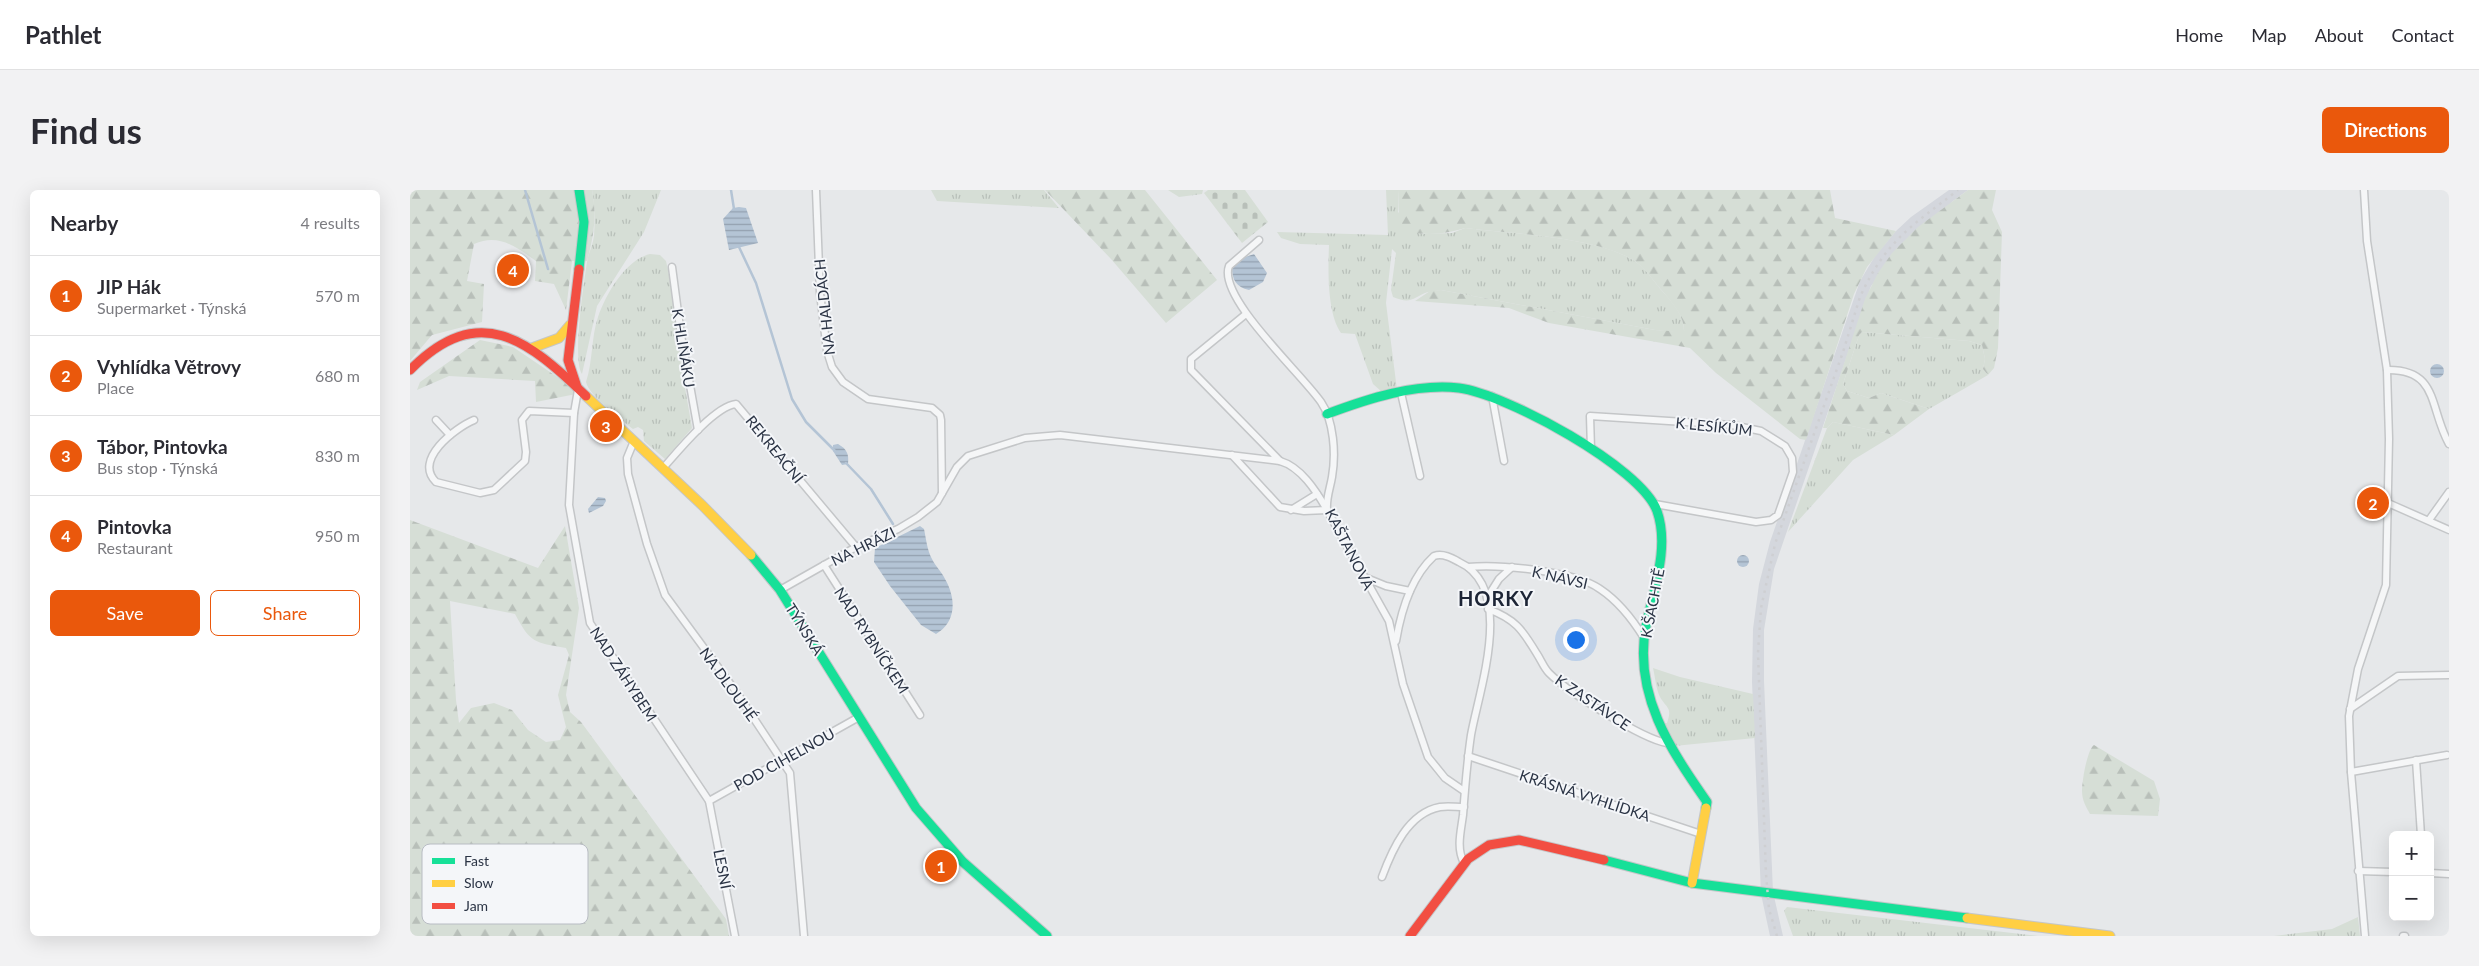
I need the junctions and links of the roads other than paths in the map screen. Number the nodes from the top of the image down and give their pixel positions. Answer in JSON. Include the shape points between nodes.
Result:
{"nodes":[{"id":1,"x":579,"y":190,"type":"edge"},
{"id":2,"x":816,"y":190,"type":"edge"},
{"id":3,"x":2364,"y":190,"type":"edge"},
{"id":4,"x":1259,"y":240,"type":"dead end"},
{"id":5,"x":672,"y":267,"type":"dead end"},
{"id":6,"x":1246,"y":314,"type":"junction"},
{"id":7,"x":572,"y":320,"type":"junction"},
{"id":8,"x":532,"y":348,"type":"junction"},
{"id":9,"x":410,"y":370,"type":"edge"},
{"id":10,"x":2387,"y":370,"type":"junction"},
{"id":11,"x":578,"y":390,"type":"junction"},
{"id":12,"x":1401,"y":393,"type":"junction"},
{"id":13,"x":1492,"y":396,"type":"junction"},
{"id":14,"x":574,"y":413,"type":"junction"},
{"id":15,"x":1327,"y":414,"type":"junction"},
{"id":16,"x":436,"y":420,"type":"dead end"},
{"id":17,"x":474,"y":420,"type":"dead end"},
{"id":18,"x":698,"y":430,"type":"junction"},
{"id":19,"x":450,"y":435,"type":"junction"},
{"id":20,"x":634,"y":441,"type":"junction"},
{"id":21,"x":2449,"y":444,"type":"edge"},
{"id":22,"x":1590,"y":449,"type":"junction"},
{"id":23,"x":1232,"y":455,"type":"junction"},
{"id":24,"x":1280,"y":461,"type":"junction"},
{"id":25,"x":1504,"y":461,"type":"dead end"},
{"id":26,"x":664,"y":467,"type":"junction"},
{"id":27,"x":1420,"y":476,"type":"dead end"},
{"id":28,"x":2449,"y":492,"type":"edge"},
{"id":29,"x":1317,"y":494,"type":"junction"},
{"id":30,"x":942,"y":496,"type":"junction"},
{"id":31,"x":2388,"y":503,"type":"junction"},
{"id":32,"x":1655,"y":504,"type":"junction"},
{"id":33,"x":1292,"y":510,"type":"junction"},
{"id":34,"x":1327,"y":510,"type":"junction"},
{"id":35,"x":2429,"y":520,"type":"junction"},
{"id":36,"x":2449,"y":530,"type":"edge"},
{"id":37,"x":856,"y":547,"type":"junction"},
{"id":38,"x":824,"y":565,"type":"junction"},
{"id":39,"x":1468,"y":566,"type":"junction"},
{"id":40,"x":1512,"y":567,"type":"junction"},
{"id":41,"x":1363,"y":577,"type":"junction"},
{"id":42,"x":780,"y":590,"type":"junction"},
{"id":43,"x":1410,"y":591,"type":"junction"},
{"id":44,"x":1487,"y":598,"type":"junction"},
{"id":45,"x":1488,"y":609,"type":"junction"},
{"id":46,"x":1644,"y":638,"type":"junction"},
{"id":47,"x":1395,"y":644,"type":"junction"},
{"id":48,"x":2449,"y":675,"type":"edge"},
{"id":49,"x":2350,"y":708,"type":"junction"},
{"id":50,"x":920,"y":715,"type":"dead end"},
{"id":51,"x":859,"y":717,"type":"junction"},
{"id":52,"x":1667,"y":743,"type":"junction"},
{"id":53,"x":2447,"y":755,"type":"dead end"},
{"id":54,"x":1468,"y":756,"type":"junction"},
{"id":55,"x":784,"y":760,"type":"junction"},
{"id":56,"x":2416,"y":760,"type":"junction"},
{"id":57,"x":2350,"y":772,"type":"junction"},
{"id":58,"x":1464,"y":791,"type":"junction"},
{"id":59,"x":709,"y":801,"type":"junction"},
{"id":60,"x":1464,"y":807,"type":"junction"},
{"id":61,"x":2421,"y":831,"type":"edge"},
{"id":62,"x":1701,"y":834,"type":"junction"},
{"id":63,"x":1464,"y":863,"type":"junction"},
{"id":64,"x":2358,"y":871,"type":"junction"},
{"id":65,"x":2389,"y":872,"type":"edge"},
{"id":66,"x":2434,"y":873,"type":"edge"},
{"id":67,"x":2449,"y":874,"type":"edge"},
{"id":68,"x":1382,"y":876,"type":"dead end"},
{"id":69,"x":1692,"y":883,"type":"junction"},
{"id":70,"x":735,"y":936,"type":"edge"},
{"id":71,"x":804,"y":936,"type":"edge"},
{"id":72,"x":1047,"y":936,"type":"edge"},
{"id":73,"x":1410,"y":936,"type":"edge"},
{"id":74,"x":2110,"y":936,"type":"edge"},
{"id":75,"x":2365,"y":936,"type":"edge"}],
"edges":[{"from":1,"to":7,"type":"street","via":[[584,222]]},
{"from":2,"to":30,"type":"street","name":"NA HALDÁCH","via":[[820,293],[832,368],[843,382],[868,399],[936,411],[941,420]]},
{"from":3,"to":10,"type":"street","via":[[2367,241]]},
{"from":4,"to":6,"type":"street","name":"KAŠTANOVÁ","via":[[1236,258],[1228,269],[1232,291]]},
{"from":5,"to":18,"type":"street","name":"K HLIŇÁKU","via":[[680,335]]},
{"from":6,"to":15,"type":"street","name":"KAŠTANOVÁ","via":[[1313,392]]},
{"from":6,"to":24,"type":"street","via":[[1191,359],[1191,370]]},
{"from":7,"to":8,"type":"street","via":[[556,340]]},
{"from":7,"to":11,"type":"street","via":[[568,360]]},
{"from":8,"to":9,"type":"street","name":"TÝNSKÁ","via":[[501,334],[471,333],[451,337],[438,344]]},
{"from":8,"to":11,"type":"street","name":"TÝNSKÁ"},
{"from":10,"to":21,"type":"street","via":[[2413,373],[2424,381]]},
{"from":10,"to":31,"type":"street"},
{"from":11,"to":14,"type":"street","name":"NAD ZÁHYBEM"},
{"from":11,"to":20,"type":"street","name":"TÝNSKÁ"},
{"from":12,"to":13,"type":"street","via":[[1458,388]]},
{"from":12,"to":15,"type":"street"},
{"from":12,"to":27,"type":"street"},
{"from":13,"to":22,"type":"street"},
{"from":13,"to":25,"type":"street"},
{"from":14,"to":19,"type":"street","via":[[529,411],[522,425],[525,461],[487,492],[436,482],[431,477],[429,462]]},
{"from":14,"to":59,"type":"street","name":"NAD ZÁHYBEM","via":[[568,505],[590,623]]},
{"from":15,"to":34,"type":"street","name":"KAŠTANOVÁ","via":[[1333,471]]},
{"from":16,"to":19,"type":"street"},
{"from":17,"to":19,"type":"street"},
{"from":18,"to":26,"type":"street","name":"REKREAČNÍ"},
{"from":18,"to":37,"type":"street","name":"REKREAČNÍ","via":[[727,406],[740,406]]},
{"from":20,"to":26,"type":"street","name":"TÝNSKÁ"},
{"from":20,"to":55,"type":"street","name":"NA DLOUHÉ","via":[[627,458],[628,474],[662,588],[680,619]]},
{"from":22,"to":32,"type":"street","via":[[1624,473]]},
{"from":22,"to":32,"type":"street","name":"K LESÍKŮM","via":[[1590,416],[1732,424],[1761,431],[1785,446],[1793,462],[1783,506],[1771,520],[1756,522]]},
{"from":23,"to":24,"type":"street","name":"NA HRÁZI"},
{"from":23,"to":30,"type":"street","name":"NA HRÁZI","via":[[1060,435],[1033,436],[968,456],[957,467]]},
{"from":23,"to":33,"type":"street","via":[[1274,503]]},
{"from":24,"to":29,"type":"street","via":[[1297,472]]},
{"from":26,"to":42,"type":"street","name":"TÝNSKÁ","via":[[746,547]]},
{"from":28,"to":35,"type":"street"},
{"from":29,"to":33,"type":"street"},
{"from":29,"to":34,"type":"street"},
{"from":30,"to":37,"type":"street","name":"NA HRÁZI","via":[[908,524]]},
{"from":31,"to":35,"type":"street"},
{"from":31,"to":49,"type":"street","via":[[2386,585],[2358,669]]},
{"from":32,"to":46,"type":"street","name":"K ŠACHTĚ","via":[[1662,548]]},
{"from":33,"to":34,"type":"street"},
{"from":34,"to":41,"type":"street","name":"KAŠTANOVÁ"},
{"from":35,"to":36,"type":"street"},
{"from":37,"to":38,"type":"street","name":"NA HRÁZI"},
{"from":38,"to":42,"type":"street","name":"NA HRÁZI"},
{"from":38,"to":50,"type":"street","name":"NAD RYBNÍČKEM"},
{"from":39,"to":40,"type":"street","name":"K NÁVSI"},
{"from":39,"to":43,"type":"street","name":"K NÁVSI","via":[[1447,556],[1434,556]]},
{"from":39,"to":44,"type":"street","via":[[1479,577]]},
{"from":40,"to":44,"type":"street","name":"K NÁVSI","via":[[1499,579]]},
{"from":40,"to":46,"type":"street","name":"K NÁVSI","via":[[1594,585],[1613,600]]},
{"from":41,"to":43,"type":"street"},
{"from":41,"to":47,"type":"street","name":"KAŠTANOVÁ","via":[[1389,621]]},
{"from":42,"to":51,"type":"street","name":"TÝNSKÁ"},
{"from":43,"to":47,"type":"street","name":"K NÁVSI","via":[[1402,609]]},
{"from":44,"to":45,"type":"street"},
{"from":45,"to":52,"type":"street","name":"K ZASTÁVCE","via":[[1503,614],[1518,625],[1547,670],[1566,686],[1651,739]]},
{"from":45,"to":54,"type":"street","via":[[1487,669]]},
{"from":46,"to":52,"type":"street","name":"K ŠACHTĚ","via":[[1646,688]]},
{"from":47,"to":58,"type":"street","name":"KAŠTANOVÁ","via":[[1403,684],[1428,757],[1445,778]]},
{"from":48,"to":49,"type":"street","via":[[2398,676]]},
{"from":49,"to":57,"type":"street"},
{"from":51,"to":55,"type":"street","name":"POD CIHELNOU"},
{"from":51,"to":72,"type":"street","name":"TÝNSKÁ","via":[[916,808],[942,841]]},
{"from":52,"to":62,"type":"street","name":"K ŠACHTĚ","via":[[1707,802]]},
{"from":53,"to":56,"type":"street"},
{"from":54,"to":58,"type":"street"},
{"from":54,"to":62,"type":"street","name":"KRÁSNÁ VYHLÍDKA"},
{"from":55,"to":59,"type":"street","name":"POD CIHELNOU"},
{"from":55,"to":71,"type":"street","name":"NA DLOUHÉ","via":[[790,773]]},
{"from":56,"to":57,"type":"street"},
{"from":56,"to":61,"type":"street"},
{"from":57,"to":64,"type":"street"},
{"from":58,"to":60,"type":"street"},
{"from":59,"to":70,"type":"street","name":"LESNÍ"},
{"from":60,"to":63,"type":"street","via":[[1459,847]]},
{"from":60,"to":68,"type":"street","via":[[1439,807],[1412,824],[1392,850]]},
{"from":62,"to":69,"type":"street","name":"K ŠACHTĚ"},
{"from":63,"to":69,"type":"street","via":[[1489,845],[1519,840],[1562,848]]},
{"from":63,"to":73,"type":"street"},
{"from":64,"to":65,"type":"street"},
{"from":64,"to":75,"type":"street"},
{"from":66,"to":67,"type":"street"},
{"from":69,"to":74,"type":"street"}]}
